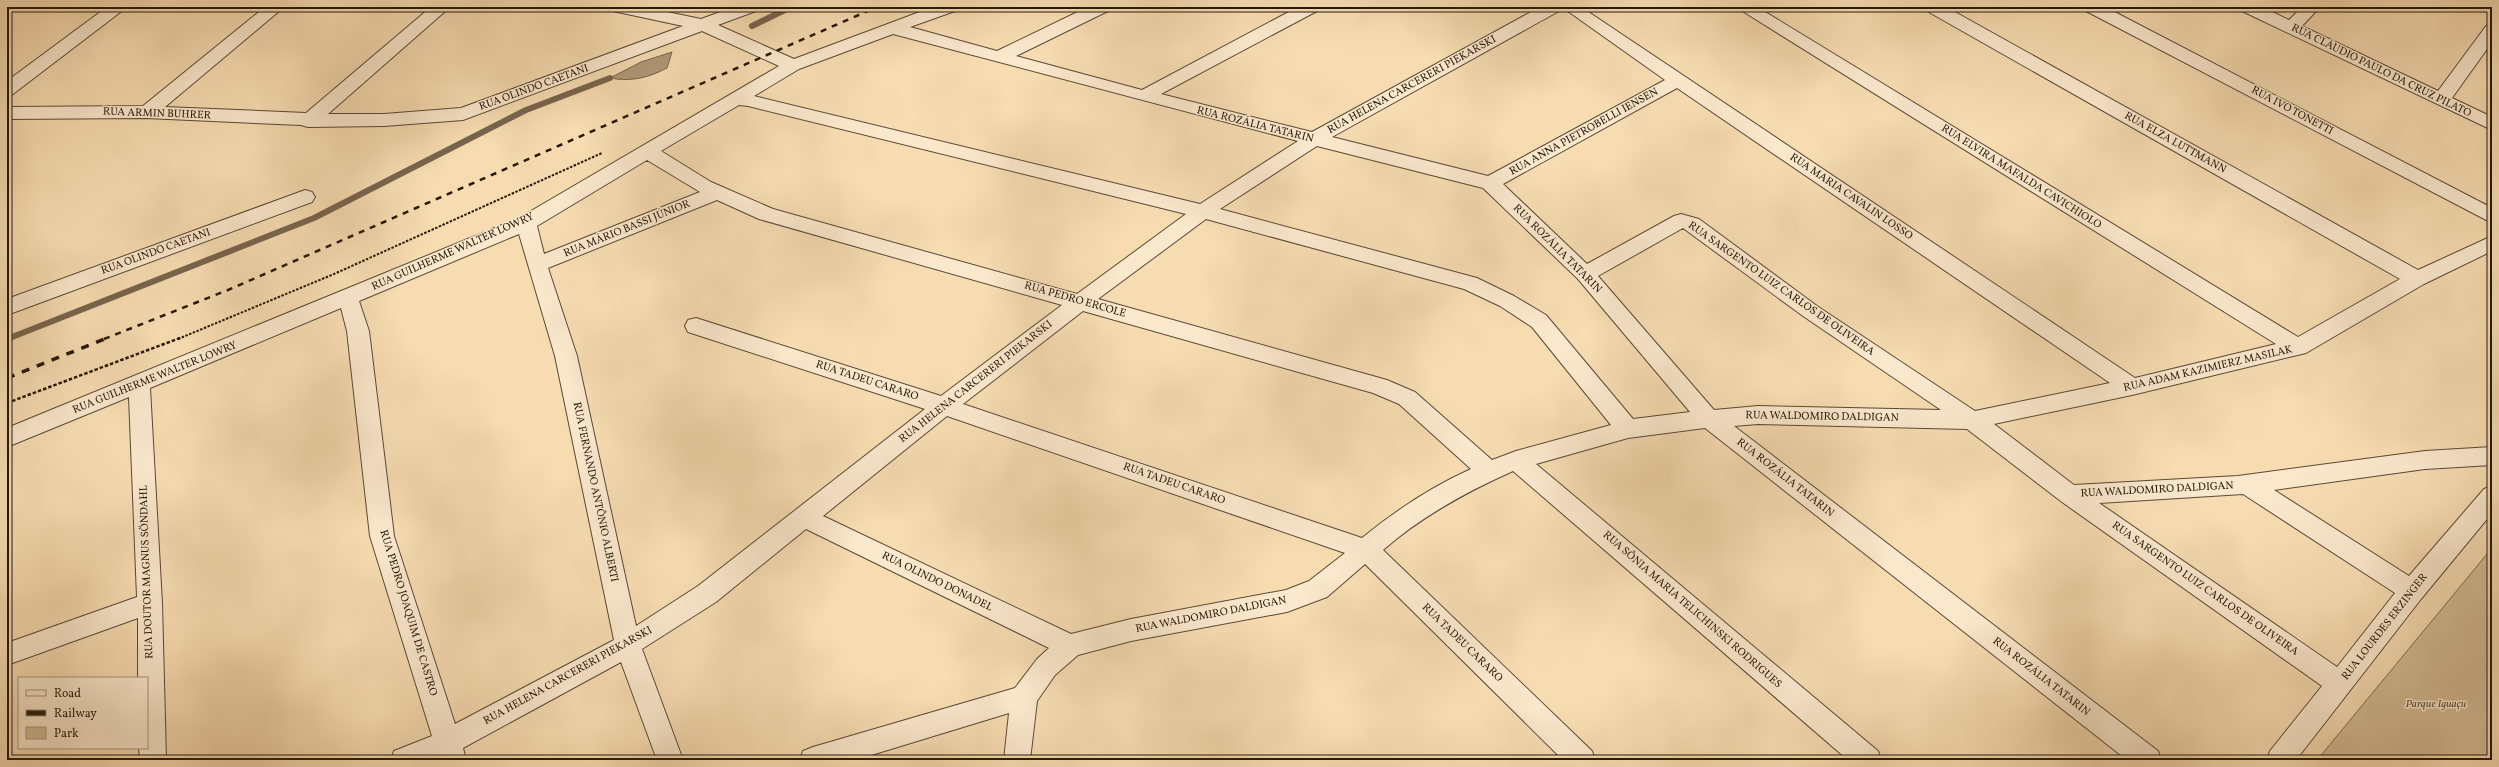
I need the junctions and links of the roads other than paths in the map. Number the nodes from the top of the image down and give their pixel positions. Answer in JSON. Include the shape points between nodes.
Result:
{"nodes":[{"id":1,"x":118,"y":7,"type":"edge"},
{"id":2,"x":275,"y":7,"type":"edge"},
{"id":3,"x":441,"y":7,"type":"edge"},
{"id":4,"x":619,"y":7,"type":"edge"},
{"id":5,"x":750,"y":7,"type":"edge"},
{"id":6,"x":949,"y":7,"type":"edge"},
{"id":7,"x":1102,"y":7,"type":"edge"},
{"id":8,"x":1311,"y":7,"type":"edge"},
{"id":9,"x":1553,"y":7,"type":"edge"},
{"id":10,"x":1570,"y":7,"type":"edge"},
{"id":11,"x":1745,"y":7,"type":"edge"},
{"id":12,"x":1933,"y":7,"type":"edge"},
{"id":13,"x":2092,"y":7,"type":"edge"},
{"id":14,"x":2248,"y":7,"type":"edge"},
{"id":15,"x":2312,"y":7,"type":"edge"},
{"id":16,"x":704,"y":25,"type":"junction"},
{"id":17,"x":892,"y":28,"type":"junction"},
{"id":18,"x":2291,"y":28,"type":"junction"},
{"id":19,"x":2492,"y":30,"type":"edge"},
{"id":20,"x":1001,"y":56,"type":"junction"},
{"id":21,"x":793,"y":65,"type":"junction"},
{"id":22,"x":1678,"y":80,"type":"junction"},
{"id":23,"x":7,"y":90,"type":"edge"},
{"id":24,"x":1144,"y":96,"type":"junction"},
{"id":25,"x":732,"y":99,"type":"junction"},
{"id":26,"x":2441,"y":100,"type":"junction"},
{"id":27,"x":147,"y":112,"type":"junction"},
{"id":28,"x":7,"y":113,"type":"edge"},
{"id":29,"x":308,"y":120,"type":"junction"},
{"id":30,"x":2492,"y":124,"type":"edge"},
{"id":31,"x":1314,"y":139,"type":"junction"},
{"id":32,"x":647,"y":150,"type":"junction"},
{"id":33,"x":1490,"y":184,"type":"junction"},
{"id":34,"x":717,"y":193,"type":"junction"},
{"id":35,"x":305,"y":197,"type":"dead end"},
{"id":36,"x":1204,"y":211,"type":"junction"},
{"id":37,"x":2492,"y":216,"type":"edge"},
{"id":38,"x":526,"y":223,"type":"junction"},
{"id":39,"x":2492,"y":243,"type":"edge"},
{"id":40,"x":537,"y":265,"type":"junction"},
{"id":41,"x":1585,"y":274,"type":"junction"},
{"id":42,"x":2418,"y":278,"type":"junction"},
{"id":43,"x":348,"y":298,"type":"junction"},
{"id":44,"x":1080,"y":302,"type":"junction"},
{"id":45,"x":7,"y":307,"type":"edge"},
{"id":46,"x":696,"y":326,"type":"dead end"},
{"id":47,"x":2298,"y":347,"type":"junction"},
{"id":48,"x":139,"y":384,"type":"junction"},
{"id":49,"x":2132,"y":387,"type":"junction"},
{"id":50,"x":944,"y":406,"type":"junction"},
{"id":51,"x":1709,"y":419,"type":"junction"},
{"id":52,"x":1972,"y":420,"type":"junction"},
{"id":53,"x":1628,"y":429,"type":"junction"},
{"id":54,"x":7,"y":438,"type":"edge"},
{"id":55,"x":2492,"y":456,"type":"edge"},
{"id":56,"x":1516,"y":460,"type":"junction"},
{"id":57,"x":1489,"y":472,"type":"junction"},
{"id":58,"x":2246,"y":484,"type":"junction"},
{"id":59,"x":2070,"y":495,"type":"junction"},
{"id":60,"x":2492,"y":496,"type":"edge"},
{"id":61,"x":805,"y":518,"type":"junction"},
{"id":62,"x":1367,"y":550,"type":"junction"},
{"id":63,"x":2412,"y":591,"type":"junction"},
{"id":64,"x":150,"y":603,"type":"junction"},
{"id":65,"x":628,"y":645,"type":"junction"},
{"id":66,"x":1070,"y":646,"type":"junction"},
{"id":67,"x":7,"y":654,"type":"edge"},
{"id":68,"x":2340,"y":684,"type":"junction"},
{"id":69,"x":1024,"y":697,"type":"junction"},
{"id":70,"x":450,"y":751,"type":"edge"},
{"id":71,"x":153,"y":760,"type":"edge"},
{"id":72,"x":404,"y":760,"type":"edge"},
{"id":73,"x":670,"y":760,"type":"edge"},
{"id":74,"x":813,"y":760,"type":"edge"},
{"id":75,"x":1017,"y":760,"type":"edge"},
{"id":76,"x":1582,"y":760,"type":"edge"},
{"id":77,"x":1868,"y":760,"type":"edge"},
{"id":78,"x":2148,"y":760,"type":"edge"},
{"id":79,"x":2280,"y":760,"type":"edge"}],
"edges":[{"from":1,"to":23,"type":"street"},
{"from":2,"to":27,"type":"street"},
{"from":3,"to":29,"type":"street"},
{"from":4,"to":16,"type":"street"},
{"from":5,"to":16,"type":"street","name":"RUA OLINDO CAETANI"},
{"from":6,"to":17,"type":"street","name":"RUA GUILHERME WALTER LOWRY"},
{"from":7,"to":20,"type":"street"},
{"from":8,"to":24,"type":"street"},
{"from":9,"to":31,"type":"street","name":"RUA HELENA CARCERERI PIEKARSKI"},
{"from":10,"to":22,"type":"street","name":"RUA MARIA CAVALIN LOSSO"},
{"from":11,"to":47,"type":"street","name":"RUA ELVIRA MAFALDA CAVICHIOLO"},
{"from":12,"to":42,"type":"street","name":"RUA ELZA LUTTMANN"},
{"from":13,"to":37,"type":"street","name":"RUA IVO TONETTI"},
{"from":14,"to":18,"type":"street","name":"RUA CLÁUDIO PAULO DA CRUZ PILATO"},
{"from":15,"to":18,"type":"street"},
{"from":16,"to":21,"type":"street"},
{"from":16,"to":29,"type":"street","name":"RUA OLINDO CAETANI","via":[[463,114],[418,119]]},
{"from":17,"to":20,"type":"street","name":"RUA ROZÁLIA TATARIN"},
{"from":17,"to":21,"type":"street","name":"RUA GUILHERME WALTER LOWRY"},
{"from":18,"to":26,"type":"street","name":"RUA CLÁUDIO PAULO DA CRUZ PILATO"},
{"from":19,"to":26,"type":"street"},
{"from":20,"to":24,"type":"street","name":"RUA ROZÁLIA TATARIN"},
{"from":21,"to":25,"type":"street","name":"RUA GUILHERME WALTER LOWRY"},
{"from":22,"to":33,"type":"street","name":"RUA ANNA PIETROBELLI IENSEN"},
{"from":22,"to":49,"type":"street","name":"RUA MARIA CAVALIN LOSSO"},
{"from":24,"to":31,"type":"street","name":"RUA ROZÁLIA TATARIN"},
{"from":25,"to":32,"type":"street","name":"RUA GUILHERME WALTER LOWRY"},
{"from":25,"to":36,"type":"street","via":[[755,102]]},
{"from":26,"to":30,"type":"street","name":"RUA CLÁUDIO PAULO DA CRUZ PILATO"},
{"from":27,"to":28,"type":"street","name":"RUA ARMIN BUHRER"},
{"from":27,"to":29,"type":"street","name":"RUA ARMIN BUHRER"},
{"from":31,"to":33,"type":"street","name":"RUA ROZÁLIA TATARIN"},
{"from":31,"to":36,"type":"street","name":"RUA HELENA CARCERERI PIEKARSKI"},
{"from":32,"to":34,"type":"street","name":"RUA PEDRO ERCOLE","via":[[672,170]]},
{"from":32,"to":38,"type":"street","name":"RUA GUILHERME WALTER LOWRY"},
{"from":33,"to":41,"type":"street","name":"RUA ROZÁLIA TATARIN"},
{"from":34,"to":40,"type":"street","name":"RUA MÁRIO BASSI JÚNIOR"},
{"from":34,"to":44,"type":"street","name":"RUA PEDRO ERCOLE","via":[[766,214]]},
{"from":35,"to":45,"type":"street","name":"RUA OLINDO CAETANI"},
{"from":36,"to":44,"type":"street","name":"RUA HELENA CARCERERI PIEKARSKI"},
{"from":36,"to":53,"type":"street","via":[[1470,284],[1507,301],[1539,321]]},
{"from":38,"to":40,"type":"street","name":"RUA FERNANDO ANTÔNIO ALBERTI"},
{"from":38,"to":43,"type":"street","name":"RUA GUILHERME WALTER LOWRY"},
{"from":39,"to":42,"type":"street","name":"RUA ADAM KAZIMIERZ MASILAK"},
{"from":40,"to":65,"type":"street","name":"RUA FERNANDO ANTÔNIO ALBERTI","via":[[566,356]]},
{"from":41,"to":51,"type":"street","name":"RUA ROZÁLIA TATARIN"},
{"from":41,"to":52,"type":"street","name":"RUA SARGENTO LUIZ CARLOS DE OLIVEIRA","via":[[1680,221],[1686,222],[1810,311]]},
{"from":42,"to":47,"type":"street","name":"RUA ADAM KAZIMIERZ MASILAK"},
{"from":43,"to":48,"type":"street","name":"RUA GUILHERME WALTER LOWRY"},
{"from":43,"to":70,"type":"street","name":"RUA PEDRO JOAQUIM DE CASTRO","via":[[358,331],[382,536]]},
{"from":44,"to":50,"type":"street","name":"RUA HELENA CARCERERI PIEKARSKI"},
{"from":44,"to":57,"type":"street","name":"RUA PEDRO ERCOLE","via":[[1379,386],[1407,398]]},
{"from":46,"to":50,"type":"street","name":"RUA TADEU CARARO"},
{"from":47,"to":49,"type":"street","name":"RUA ADAM KAZIMIERZ MASILAK"},
{"from":48,"to":54,"type":"street","name":"RUA GUILHERME WALTER LOWRY"},
{"from":48,"to":64,"type":"street","name":"RUA DOUTOR MAGNUS SÖNDAHL"},
{"from":49,"to":52,"type":"street","name":"RUA ADAM KAZIMIERZ MASILAK"},
{"from":50,"to":61,"type":"street","name":"RUA HELENA CARCERERI PIEKARSKI"},
{"from":50,"to":62,"type":"street","name":"RUA TADEU CARARO"},
{"from":51,"to":52,"type":"street","name":"RUA WALDOMIRO DALDIGAN","via":[[1758,415]]},
{"from":51,"to":53,"type":"street","name":"RUA WALDOMIRO DALDIGAN"},
{"from":51,"to":78,"type":"street","name":"RUA ROZÁLIA TATARIN"},
{"from":52,"to":59,"type":"street","name":"RUA WALDOMIRO DALDIGAN"},
{"from":53,"to":56,"type":"street","name":"RUA WALDOMIRO DALDIGAN"},
{"from":55,"to":58,"type":"street","name":"RUA WALDOMIRO DALDIGAN","via":[[2425,460]]},
{"from":56,"to":57,"type":"street","name":"RUA WALDOMIRO DALDIGAN"},
{"from":56,"to":77,"type":"street","name":"RUA SÔNIA MARIA TELICHINSKI RODRIGUES"},
{"from":57,"to":62,"type":"street","name":"RUA WALDOMIRO DALDIGAN","via":[[1461,484],[1400,521]]},
{"from":58,"to":59,"type":"street","name":"RUA WALDOMIRO DALDIGAN"},
{"from":58,"to":63,"type":"street"},
{"from":59,"to":68,"type":"street","name":"RUA SARGENTO LUIZ CARLOS DE OLIVEIRA"},
{"from":60,"to":63,"type":"street","name":"RUA LOURDES ERZINGER"},
{"from":61,"to":65,"type":"street","name":"RUA HELENA CARCERERI PIEKARSKI","via":[[707,594]]},
{"from":61,"to":66,"type":"street","name":"RUA OLINDO DONADEL"},
{"from":62,"to":66,"type":"street","name":"RUA WALDOMIRO DALDIGAN","via":[[1318,589],[1287,601],[1131,630]]},
{"from":62,"to":76,"type":"street","name":"RUA TADEU CARARO"},
{"from":63,"to":68,"type":"street","name":"RUA LOURDES ERZINGER"},
{"from":64,"to":67,"type":"street"},
{"from":64,"to":71,"type":"street","name":"RUA DOUTOR MAGNUS SÖNDAHL"},
{"from":65,"to":70,"type":"street","name":"RUA HELENA CARCERERI PIEKARSKI"},
{"from":65,"to":73,"type":"street","name":"RUA FERNANDO ANTÔNIO ALBERTI"},
{"from":66,"to":69,"type":"street","name":"RUA WALDOMIRO DALDIGAN","via":[[1046,667]]},
{"from":68,"to":79,"type":"street","name":"RUA LOURDES ERZINGER"},
{"from":69,"to":74,"type":"street"},
{"from":69,"to":75,"type":"street","name":"RUA WALDOMIRO DALDIGAN"},
{"from":70,"to":72,"type":"street","name":"RUA HELENA CARCERERI PIEKARSKI"}]}
